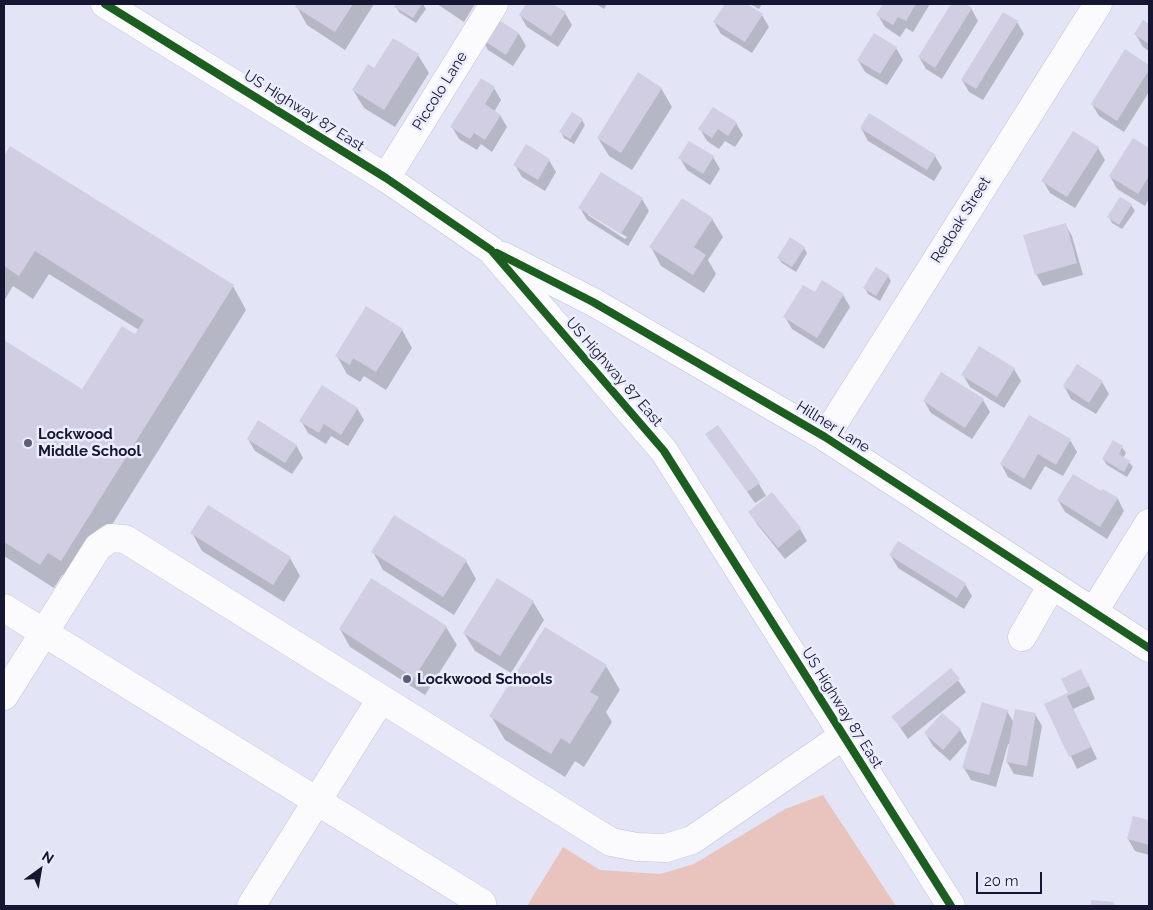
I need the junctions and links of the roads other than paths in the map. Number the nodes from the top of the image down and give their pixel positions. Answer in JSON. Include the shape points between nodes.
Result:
{"nodes":[{"id":1,"x":105,"y":4,"type":"edge"},
{"id":2,"x":494,"y":4,"type":"edge"},
{"id":3,"x":1098,"y":4,"type":"edge"},
{"id":4,"x":386,"y":178,"type":"junction"},
{"id":5,"x":491,"y":250,"type":"junction"},
{"id":6,"x":824,"y":437,"type":"junction"},
{"id":7,"x":1149,"y":523,"type":"edge"},
{"id":8,"x":1052,"y":585,"type":"junction"},
{"id":9,"x":4,"y":608,"type":"edge"},
{"id":10,"x":1094,"y":611,"type":"junction"},
{"id":11,"x":43,"y":633,"type":"junction"},
{"id":12,"x":1022,"y":637,"type":"dead end"},
{"id":13,"x":1149,"y":648,"type":"edge"},
{"id":14,"x":4,"y":696,"type":"edge"},
{"id":15,"x":381,"y":699,"type":"junction"},
{"id":16,"x":844,"y":736,"type":"junction"},
{"id":17,"x":316,"y":801,"type":"junction"},
{"id":18,"x":482,"y":903,"type":"dead end"},
{"id":19,"x":252,"y":906,"type":"edge"},
{"id":20,"x":951,"y":906,"type":"edge"}],
"edges":[{"from":1,"to":4,"type":"street","name":"US Highway 87 East"},
{"from":2,"to":4,"type":"street","name":"Piccolo Lane"},
{"from":3,"to":6,"type":"street","name":"Redoak Street"},
{"from":4,"to":5,"type":"street","name":"US Highway 87 East"},
{"from":5,"to":6,"type":"street","name":"Hillner Lane","via":[[593,302]]},
{"from":5,"to":16,"type":"street","name":"US Highway 87 East","via":[[664,451]]},
{"from":6,"to":8,"type":"street","name":"Hillner Lane"},
{"from":7,"to":10,"type":"street"},
{"from":8,"to":10,"type":"street","name":"Hillner Lane"},
{"from":8,"to":12,"type":"street"},
{"from":9,"to":11,"type":"street"},
{"from":10,"to":13,"type":"street","name":"Hillner Lane"},
{"from":11,"to":14,"type":"street"},
{"from":11,"to":15,"type":"street","via":[[98,547],[110,538],[125,539]]},
{"from":11,"to":17,"type":"street"},
{"from":15,"to":16,"type":"street","via":[[611,842],[638,847],[666,848],[692,840]]},
{"from":15,"to":17,"type":"street"},
{"from":16,"to":20,"type":"street","name":"US Highway 87 East"},
{"from":17,"to":18,"type":"street"},
{"from":17,"to":19,"type":"street"}]}
